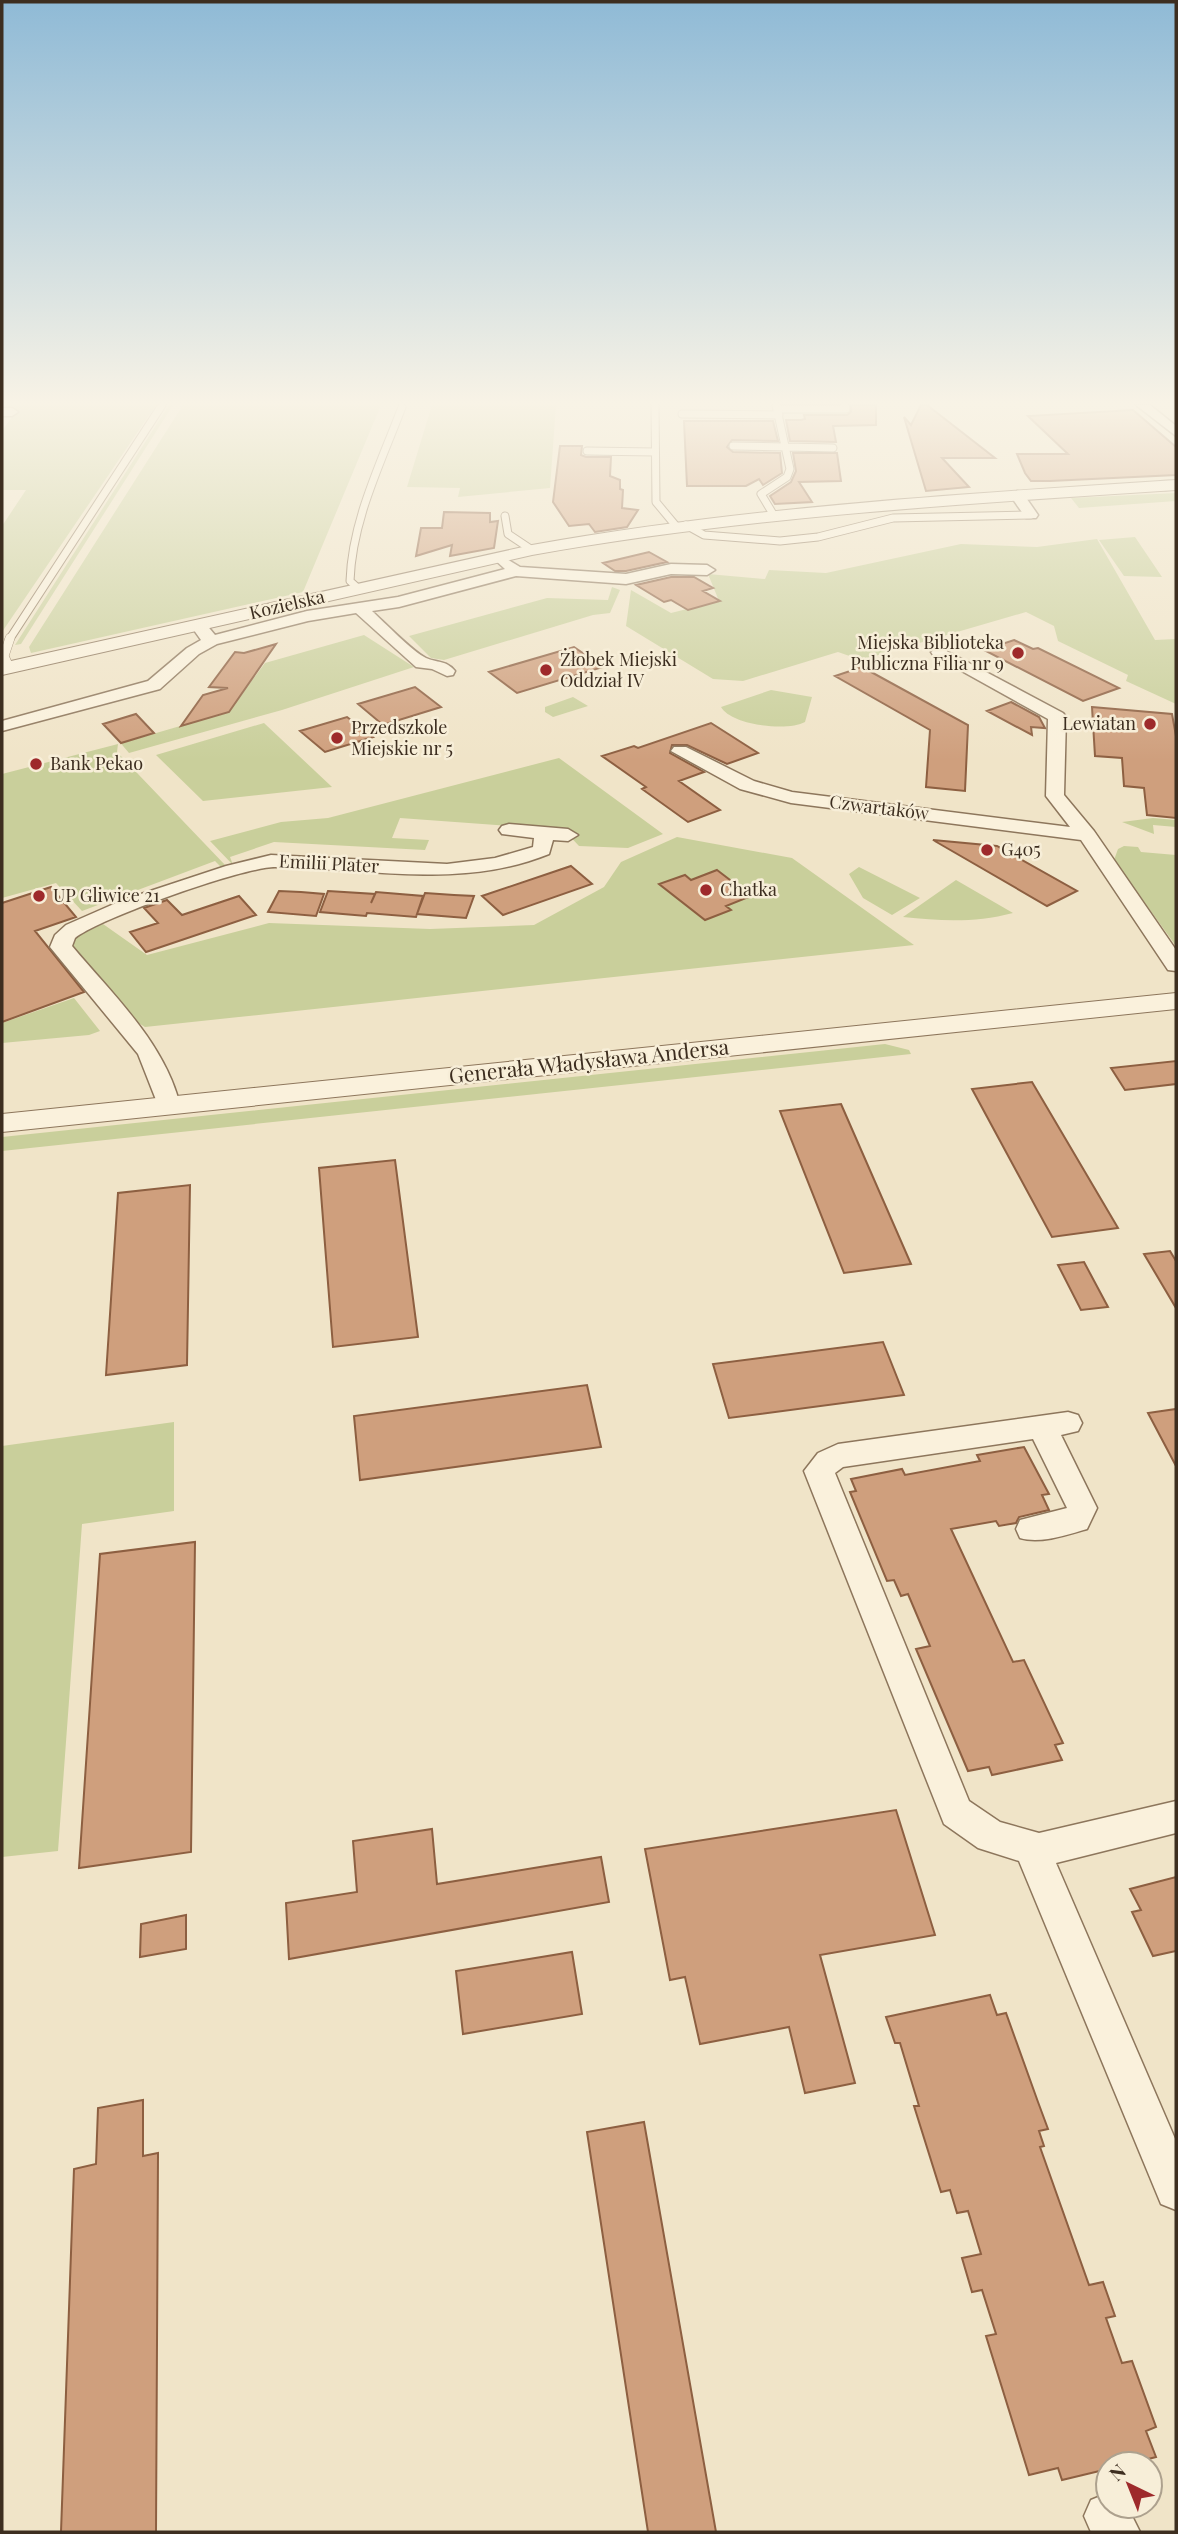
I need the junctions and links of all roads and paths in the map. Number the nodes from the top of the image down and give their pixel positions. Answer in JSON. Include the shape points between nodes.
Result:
{"nodes":[{"id":1,"x":85,"y":523,"type":"edge"},
{"id":2,"x":360,"y":523,"type":"edge"},
{"id":3,"x":506,"y":523,"type":"edge"},
{"id":4,"x":696,"y":523,"type":"edge"},
{"id":5,"x":872,"y":523,"type":"edge"},
{"id":6,"x":681,"y":525,"type":"junction"},
{"id":7,"x":531,"y":550,"type":"junction"},
{"id":8,"x":498,"y":557,"type":"junction"},
{"id":9,"x":707,"y":570,"type":"dead end"},
{"id":10,"x":516,"y":571,"type":"junction"},
{"id":11,"x":359,"y":589,"type":"junction"},
{"id":12,"x":359,"y":608,"type":"junction"},
{"id":13,"x":199,"y":625,"type":"junction"},
{"id":14,"x":211,"y":641,"type":"junction"},
{"id":15,"x":939,"y":652,"type":"dead end"},
{"id":16,"x":5,"y":668,"type":"edge"},
{"id":17,"x":447,"y":671,"type":"dead end"},
{"id":18,"x":2,"y":726,"type":"edge"},
{"id":19,"x":680,"y":751,"type":"dead end"},
{"id":20,"x":509,"y":830,"type":"dead end"},
{"id":21,"x":544,"y":833,"type":"junction"},
{"id":22,"x":568,"y":835,"type":"dead end"},
{"id":23,"x":1087,"y":835,"type":"junction"},
{"id":24,"x":1163,"y":945,"type":"junction"},
{"id":25,"x":1135,"y":948,"type":"dead end"},
{"id":26,"x":1176,"y":965,"type":"edge"},
{"id":27,"x":1176,"y":1001,"type":"edge"},
{"id":28,"x":168,"y":1105,"type":"junction"},
{"id":29,"x":2,"y":1123,"type":"edge"},
{"id":30,"x":1031,"y":1530,"type":"dead end"},
{"id":31,"x":1176,"y":1817,"type":"edge"},
{"id":32,"x":1031,"y":1847,"type":"junction"},
{"id":33,"x":1176,"y":2189,"type":"edge"}],
"edges":[{"from":1,"to":16,"type":"lane","via":[[10,637]]},
{"from":2,"to":11,"type":"lane","via":[[349,569],[350,582]]},
{"from":3,"to":7,"type":"lane","via":[[508,534]]},
{"from":4,"to":6,"type":"street","name":"Kozielska"},
{"from":5,"to":6,"type":"lane","name":"Kozielska","via":[[780,541],[704,534]]},
{"from":6,"to":7,"type":"street","name":"Kozielska"},
{"from":7,"to":8,"type":"street","name":"Kozielska"},
{"from":8,"to":10,"type":"street"},
{"from":8,"to":11,"type":"street","name":"Kozielska"},
{"from":9,"to":10,"type":"street","name":"Kozielska","via":[[671,569],[626,579]]},
{"from":10,"to":12,"type":"street","name":"Kozielska","via":[[399,603]]},
{"from":11,"to":13,"type":"street","name":"Kozielska"},
{"from":12,"to":14,"type":"street","name":"Kozielska","via":[[307,616]]},
{"from":12,"to":17,"type":"street","via":[[422,663]]},
{"from":13,"to":14,"type":"street"},
{"from":13,"to":16,"type":"street","name":"Kozielska"},
{"from":14,"to":18,"type":"street","name":"Kozielska","via":[[192,651],[153,685]]},
{"from":15,"to":23,"type":"street","via":[[1057,717],[1055,796]]},
{"from":19,"to":23,"type":"street","name":"Czwartaków","via":[[747,785],[792,797]]},
{"from":20,"to":21,"type":"street"},
{"from":21,"to":22,"type":"street"},
{"from":21,"to":28,"type":"street","name":"Emilii Plater","via":[[541,850],[473,868],[289,861],[250,865],[130,904],[73,929],[61,947],[148,1052]]},
{"from":23,"to":24,"type":"street"},
{"from":24,"to":25,"type":"street"},
{"from":24,"to":26,"type":"street"},
{"from":27,"to":28,"type":"street","name":"Generała Władysława Andersa"},
{"from":28,"to":29,"type":"street","name":"Generała Władysława Andersa"},
{"from":30,"to":32,"type":"street","via":[[1076,1520],[1083,1507],[1055,1425],[838,1456],[819,1471],[956,1812],[991,1836]]},
{"from":31,"to":32,"type":"street","via":[[1039,1850]]},
{"from":32,"to":33,"type":"street"}]}
